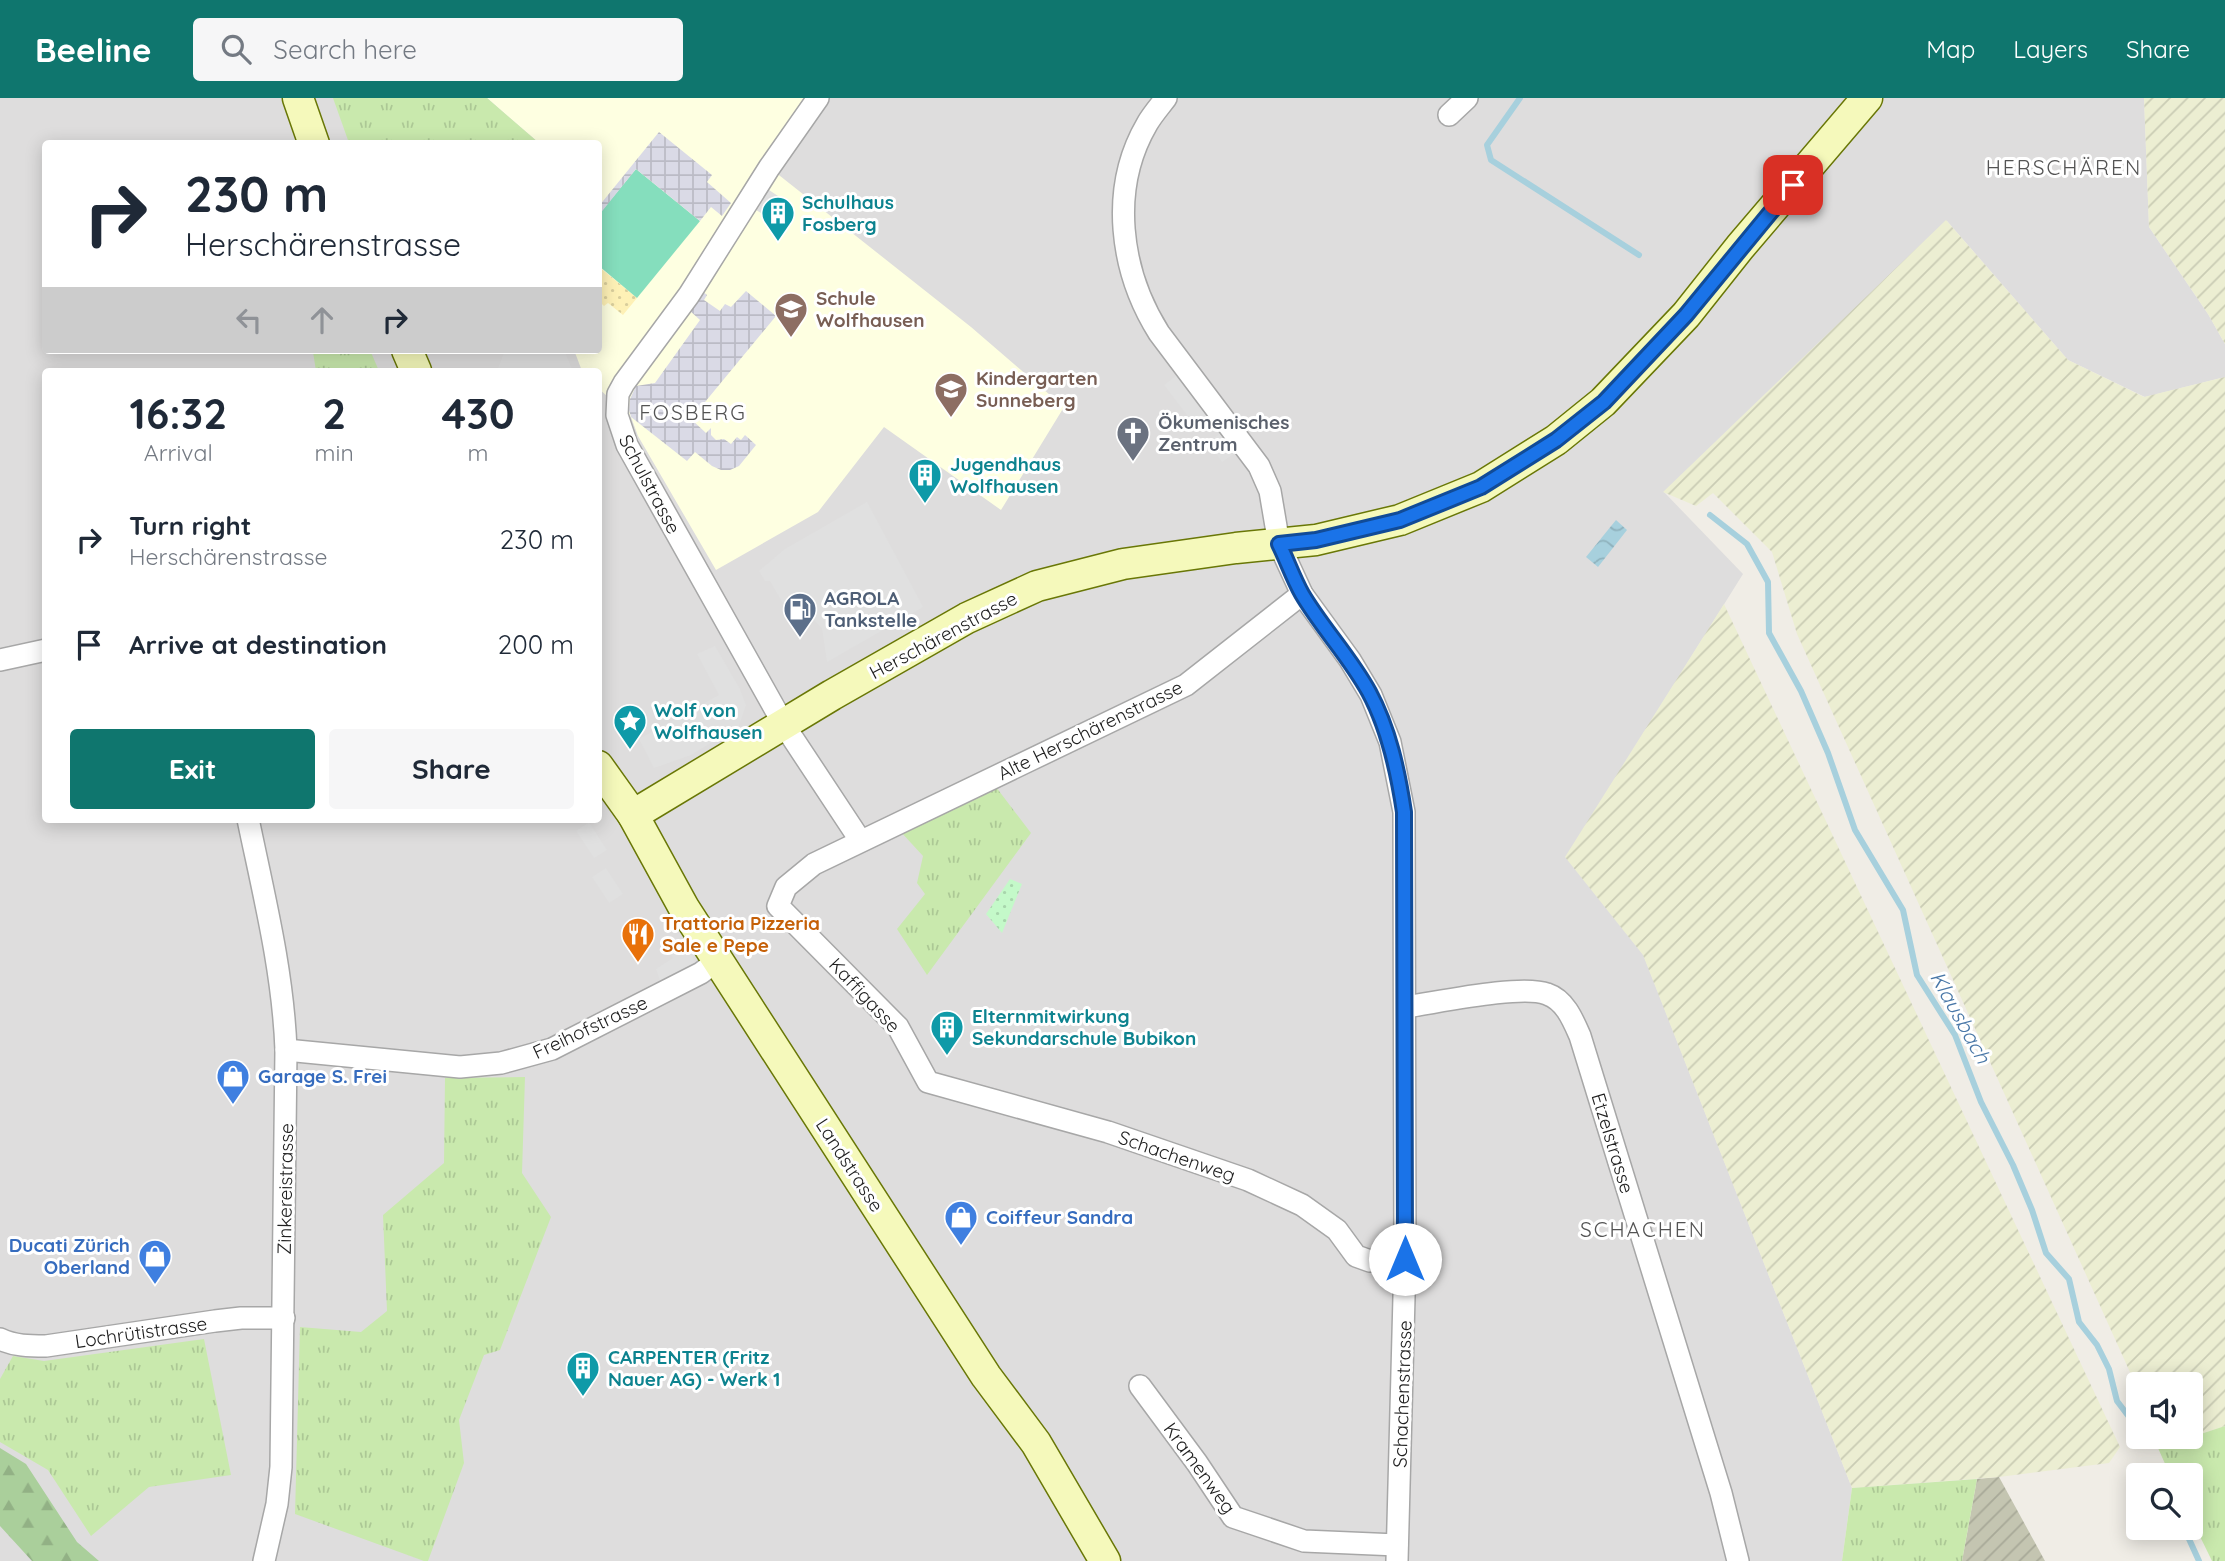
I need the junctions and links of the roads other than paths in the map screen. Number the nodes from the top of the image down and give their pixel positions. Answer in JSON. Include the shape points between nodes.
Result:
{"nodes":[{"id":1,"x":299,"y":98,"type":"edge"},
{"id":2,"x":818,"y":98,"type":"edge"},
{"id":3,"x":1166,"y":98,"type":"edge"},
{"id":4,"x":1467,"y":98,"type":"edge"},
{"id":5,"x":1867,"y":98,"type":"edge"},
{"id":6,"x":1449,"y":115,"type":"dead end"},
{"id":7,"x":313,"y":140,"type":"edge"},
{"id":8,"x":1279,"y":544,"type":"junction"},
{"id":9,"x":1302,"y":594,"type":"junction"},
{"id":10,"x":42,"y":650,"type":"edge"},
{"id":11,"x":0,"y":660,"type":"edge"},
{"id":12,"x":784,"y":725,"type":"junction"},
{"id":13,"x":602,"y":772,"type":"edge"},
{"id":14,"x":633,"y":815,"type":"junction"},
{"id":15,"x":249,"y":823,"type":"edge"},
{"id":16,"x":860,"y":840,"type":"junction"},
{"id":17,"x":718,"y":960,"type":"junction"},
{"id":18,"x":1405,"y":1007,"type":"junction"},
{"id":19,"x":286,"y":1050,"type":"junction"},
{"id":20,"x":928,"y":1082,"type":"joint"},
{"id":21,"x":1405,"y":1259,"type":"junction"},
{"id":22,"x":284,"y":1318,"type":"junction"},
{"id":23,"x":0,"y":1339,"type":"edge"},
{"id":24,"x":1140,"y":1386,"type":"dead end"},
{"id":25,"x":1397,"y":1553,"type":"edge"},
{"id":26,"x":264,"y":1561,"type":"edge"},
{"id":27,"x":1105,"y":1561,"type":"edge"},
{"id":28,"x":1738,"y":1561,"type":"edge"}],
"edges":[{"from":1,"to":7,"type":"street"},
{"from":2,"to":12,"type":"street","name":"Schulstrasse","via":[[689,295],[624,383],[617,403],[618,423],[627,444]]},
{"from":3,"to":8,"type":"street","name":"Schachenstrasse","via":[[1147,123],[1129,168],[1123,226],[1127,256],[1149,316],[1259,466],[1270,491]]},
{"from":4,"to":6,"type":"street"},
{"from":5,"to":8,"type":"street","name":"Herschärenstrasse","via":[[1686,315],[1604,402],[1556,440],[1481,487],[1400,520]]},
{"from":8,"to":9,"type":"street","name":"Schachenstrasse"},
{"from":8,"to":12,"type":"street","name":"Herschärenstrasse","via":[[1123,564],[1037,586],[967,618]]},
{"from":9,"to":16,"type":"street","name":"Alte Herschärenstrasse","via":[[1186,685]]},
{"from":9,"to":18,"type":"street","name":"Schachenstrasse","via":[[1371,695],[1390,742],[1404,812]]},
{"from":10,"to":11,"type":"street"},
{"from":12,"to":14,"type":"street","name":"Herschärenstrasse"},
{"from":12,"to":16,"type":"street","name":"Schulstrasse"},
{"from":13,"to":14,"type":"street","name":"Landstrasse"},
{"from":14,"to":17,"type":"street","name":"Landstrasse"},
{"from":15,"to":19,"type":"street","name":"Zinkereistrasse","via":[[276,955]]},
{"from":16,"to":20,"type":"street","name":"Kaffigasse","via":[[814,864],[786,887],[778,906],[898,1027]]},
{"from":17,"to":19,"type":"street","name":"Freihofstrasse","via":[[552,1049],[501,1063],[460,1067]]},
{"from":17,"to":27,"type":"street","name":"Landstrasse","via":[[986,1376],[1036,1443]]},
{"from":18,"to":21,"type":"street","name":"Schachenstrasse"},
{"from":18,"to":28,"type":"street","name":"Etzelstrasse","via":[[1520,990],[1548,994],[1569,1011],[1705,1441]]},
{"from":19,"to":22,"type":"street","name":"Zinkereistrasse"},
{"from":20,"to":21,"type":"street","name":"Schachenweg","via":[[1108,1132],[1248,1180],[1302,1205],[1337,1230],[1356,1256],[1370,1261]]},
{"from":21,"to":25,"type":"street","name":"Schachenstrasse"},
{"from":22,"to":23,"type":"street","name":"Lochrütistrasse","via":[[215,1321],[46,1346]]},
{"from":22,"to":26,"type":"street","name":"Zinkereistrasse","via":[[281,1467]]},
{"from":24,"to":25,"type":"street","name":"Kramenweg","via":[[1233,1517],[1304,1541]]}]}
